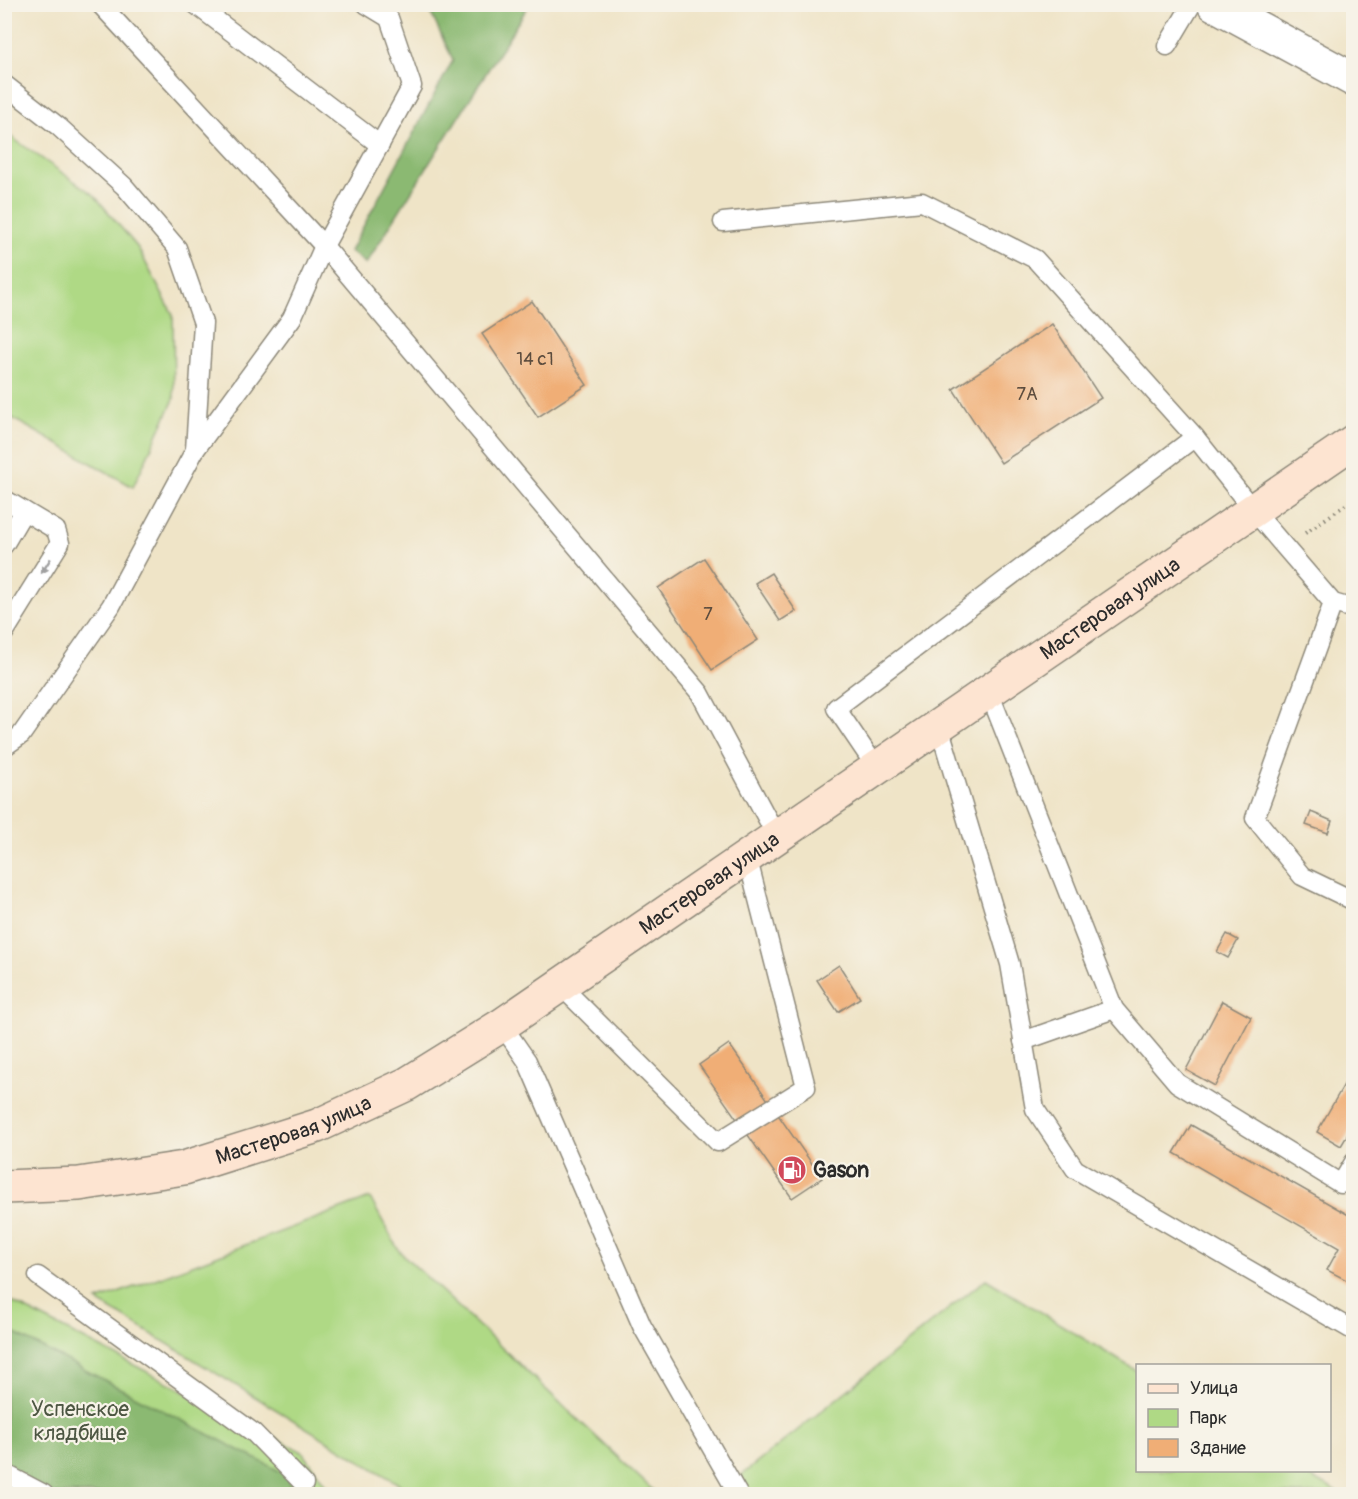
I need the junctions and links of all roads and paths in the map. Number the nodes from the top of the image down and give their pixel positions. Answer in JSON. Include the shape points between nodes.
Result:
{"nodes":[{"id":1,"x":195,"y":4,"type":"edge"},
{"id":2,"x":366,"y":4,"type":"edge"},
{"id":3,"x":1192,"y":4,"type":"edge"},
{"id":4,"x":1214,"y":4,"type":"edge"},
{"id":5,"x":102,"y":5,"type":"edge"},
{"id":6,"x":1249,"y":14,"type":"edge"},
{"id":7,"x":1167,"y":46,"type":"dead end"},
{"id":8,"x":1353,"y":80,"type":"edge"},
{"id":9,"x":4,"y":84,"type":"edge"},
{"id":10,"x":380,"y":145,"type":"junction"},
{"id":11,"x":723,"y":222,"type":"dead end"},
{"id":12,"x":324,"y":246,"type":"junction"},
{"id":13,"x":1196,"y":437,"type":"junction"},
{"id":14,"x":1353,"y":441,"type":"edge"},
{"id":15,"x":195,"y":450,"type":"junction"},
{"id":16,"x":4,"y":499,"type":"edge"},
{"id":17,"x":1353,"y":499,"type":"edge"},
{"id":18,"x":1253,"y":510,"type":"junction"},
{"id":19,"x":24,"y":511,"type":"junction"},
{"id":20,"x":4,"y":545,"type":"edge"},
{"id":21,"x":1284,"y":547,"type":"junction"},
{"id":22,"x":1333,"y":603,"type":"junction"},
{"id":23,"x":1353,"y":609,"type":"edge"},
{"id":24,"x":4,"y":633,"type":"edge"},
{"id":25,"x":989,"y":692,"type":"junction"},
{"id":26,"x":939,"y":726,"type":"junction"},
{"id":27,"x":4,"y":747,"type":"edge"},
{"id":28,"x":876,"y":767,"type":"junction"},
{"id":29,"x":776,"y":835,"type":"junction"},
{"id":30,"x":747,"y":856,"type":"junction"},
{"id":31,"x":1353,"y":901,"type":"edge"},
{"id":32,"x":560,"y":985,"type":"junction"},
{"id":33,"x":1114,"y":1009,"type":"junction"},
{"id":34,"x":502,"y":1025,"type":"junction"},
{"id":35,"x":1023,"y":1041,"type":"junction"},
{"id":36,"x":1353,"y":1162,"type":"edge"},
{"id":37,"x":4,"y":1187,"type":"edge"},
{"id":38,"x":38,"y":1275,"type":"dead end"},
{"id":39,"x":1353,"y":1331,"type":"edge"},
{"id":40,"x":4,"y":1473,"type":"edge"},
{"id":41,"x":302,"y":1491,"type":"edge"},
{"id":42,"x":44,"y":1494,"type":"edge"},
{"id":43,"x":738,"y":1494,"type":"edge"}],
"edges":[{"from":1,"to":10,"type":"lane"},
{"from":2,"to":10,"type":"lane","via":[[389,18],[412,86]]},
{"from":3,"to":7,"type":"lane"},
{"from":4,"to":6,"type":"street"},
{"from":5,"to":12,"type":"lane"},
{"from":6,"to":8,"type":"street"},
{"from":9,"to":15,"type":"lane","via":[[124,186],[177,248],[203,323]]},
{"from":10,"to":12,"type":"lane"},
{"from":11,"to":13,"type":"lane","via":[[922,202],[1035,259]]},
{"from":12,"to":15,"type":"lane","via":[[292,318]]},
{"from":12,"to":29,"type":"lane","via":[[700,693]]},
{"from":13,"to":18,"type":"lane"},
{"from":13,"to":28,"type":"lane","via":[[836,708]]},
{"from":14,"to":18,"type":"main road","name":"Мастеровая улица"},
{"from":15,"to":27,"type":"lane","via":[[111,606],[21,735]]},
{"from":16,"to":19,"type":"lane"},
{"from":17,"to":21,"type":"path"},
{"from":18,"to":21,"type":"lane"},
{"from":18,"to":25,"type":"main road","name":"Мастеровая улица"},
{"from":19,"to":20,"type":"lane"},
{"from":19,"to":24,"type":"lane","one_way":true,"via":[[56,531],[60,543]]},
{"from":21,"to":22,"type":"lane"},
{"from":22,"to":23,"type":"lane"},
{"from":22,"to":31,"type":"lane","via":[[1255,818],[1302,876]]},
{"from":25,"to":26,"type":"main road","name":"Мастеровая улица"},
{"from":25,"to":33,"type":"lane"},
{"from":26,"to":28,"type":"main road","name":"Мастеровая улица"},
{"from":26,"to":35,"type":"lane","via":[[1010,964]]},
{"from":28,"to":29,"type":"main road","name":"Мастеровая улица"},
{"from":29,"to":30,"type":"main road","name":"Мастеровая улица"},
{"from":30,"to":32,"type":"main road","name":"Мастеровая улица"},
{"from":30,"to":32,"type":"lane","via":[[806,1087],[718,1142]]},
{"from":32,"to":34,"type":"main road","name":"Мастеровая улица"},
{"from":33,"to":35,"type":"lane"},
{"from":33,"to":36,"type":"lane","via":[[1177,1083],[1341,1184]]},
{"from":34,"to":37,"type":"main road","name":"Мастеровая улица","via":[[406,1084],[317,1126],[184,1168],[80,1184]]},
{"from":34,"to":43,"type":"lane","via":[[527,1061],[642,1326]]},
{"from":35,"to":39,"type":"lane","via":[[1035,1109],[1075,1168]]},
{"from":38,"to":41,"type":"lane","via":[[254,1433]]},
{"from":40,"to":42,"type":"lane"}]}
